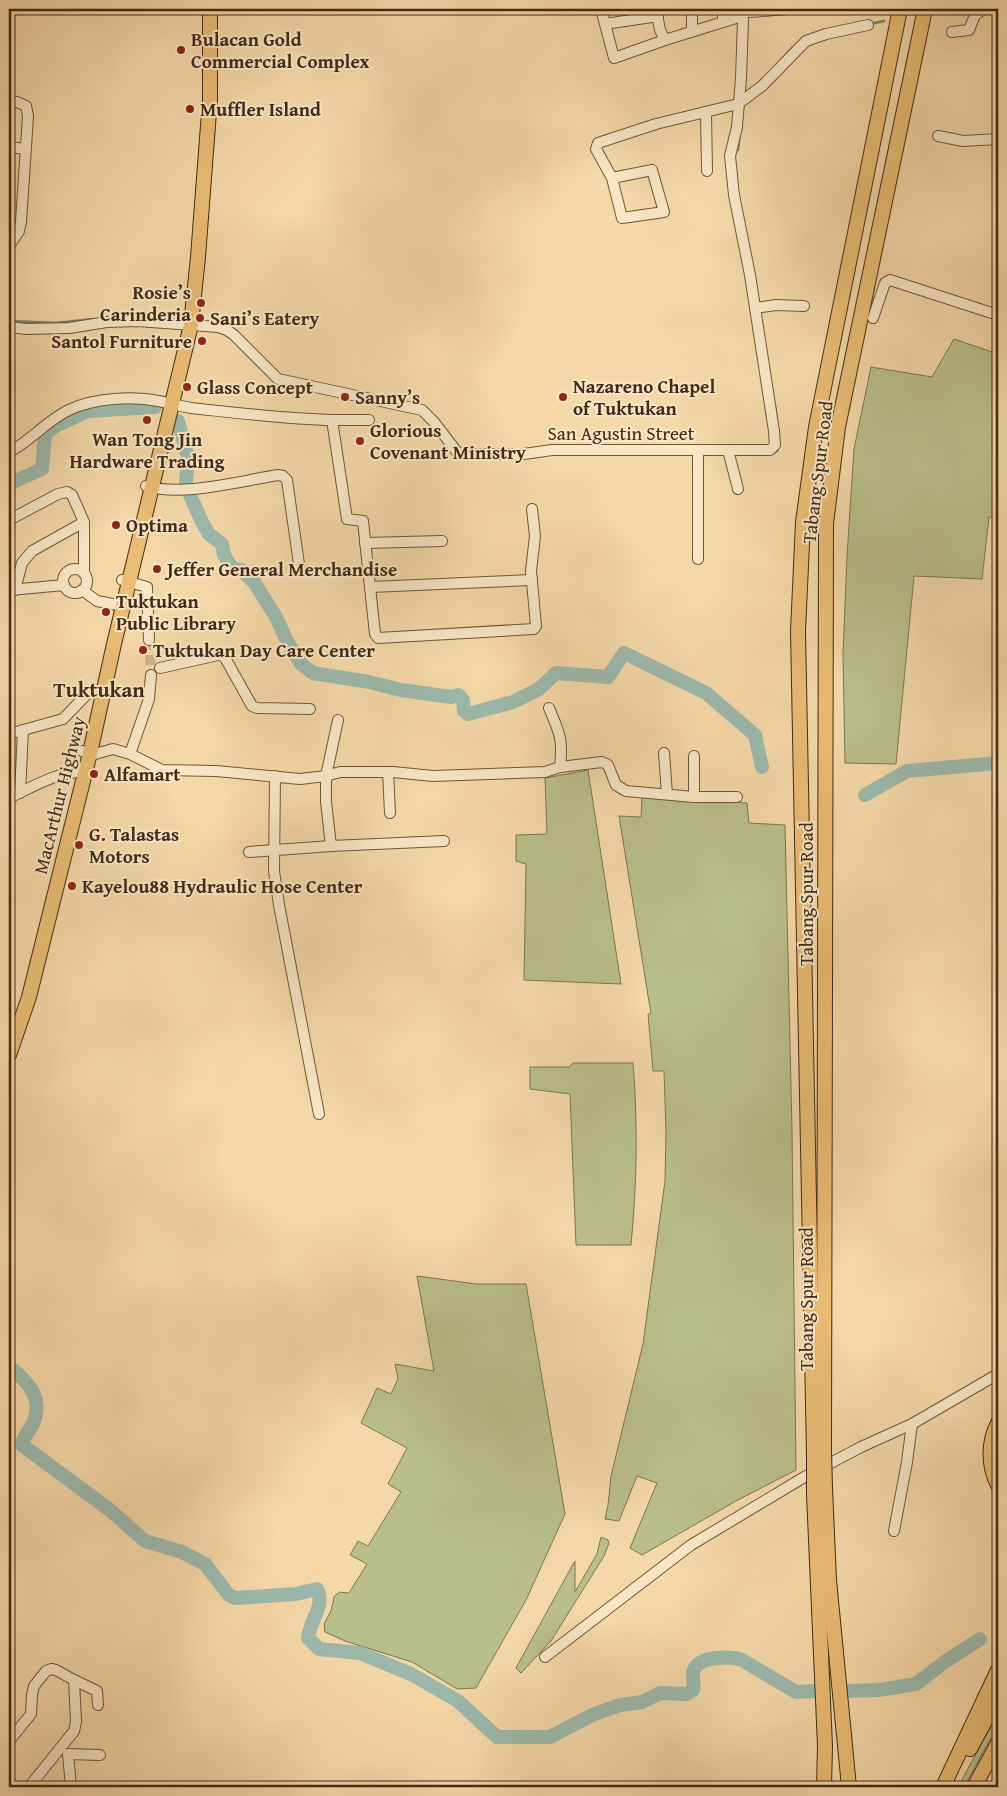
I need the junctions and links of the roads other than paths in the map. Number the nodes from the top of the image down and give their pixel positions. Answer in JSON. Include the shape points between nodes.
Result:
{"nodes":[{"id":1,"x":202,"y":9,"type":"edge"},
{"id":2,"x":210,"y":9,"type":"edge"},
{"id":3,"x":601,"y":9,"type":"edge"},
{"id":4,"x":692,"y":9,"type":"edge"},
{"id":5,"x":723,"y":9,"type":"edge"},
{"id":6,"x":769,"y":9,"type":"edge"},
{"id":7,"x":789,"y":9,"type":"edge"},
{"id":8,"x":900,"y":9,"type":"edge"},
{"id":9,"x":925,"y":9,"type":"edge"},
{"id":10,"x":984,"y":9,"type":"edge"},
{"id":11,"x":741,"y":10,"type":"edge"},
{"id":12,"x":657,"y":12,"type":"edge"},
{"id":13,"x":723,"y":22,"type":"junction"},
{"id":14,"x":605,"y":24,"type":"junction"},
{"id":15,"x":868,"y":25,"type":"dead end"},
{"id":16,"x":692,"y":31,"type":"junction"},
{"id":17,"x":952,"y":32,"type":"dead end"},
{"id":18,"x":665,"y":40,"type":"junction"},
{"id":19,"x":9,"y":102,"type":"edge"},
{"id":20,"x":738,"y":104,"type":"junction"},
{"id":21,"x":706,"y":113,"type":"junction"},
{"id":22,"x":938,"y":136,"type":"dead end"},
{"id":23,"x":998,"y":139,"type":"edge"},
{"id":24,"x":9,"y":147,"type":"edge"},
{"id":25,"x":25,"y":149,"type":"junction"},
{"id":26,"x":707,"y":171,"type":"dead end"},
{"id":27,"x":612,"y":178,"type":"junction"},
{"id":28,"x":9,"y":246,"type":"edge"},
{"id":29,"x":804,"y":306,"type":"dead end"},
{"id":30,"x":755,"y":308,"type":"junction"},
{"id":31,"x":998,"y":315,"type":"edge"},
{"id":32,"x":873,"y":318,"type":"dead end"},
{"id":33,"x":187,"y":325,"type":"junction"},
{"id":34,"x":9,"y":327,"type":"edge"},
{"id":35,"x":168,"y":404,"type":"junction"},
{"id":36,"x":332,"y":420,"type":"junction"},
{"id":37,"x":369,"y":420,"type":"dead end"},
{"id":38,"x":698,"y":450,"type":"junction"},
{"id":39,"x":728,"y":450,"type":"junction"},
{"id":40,"x":9,"y":452,"type":"edge"},
{"id":41,"x":149,"y":487,"type":"junction"},
{"id":42,"x":738,"y":490,"type":"dead end"},
{"id":43,"x":532,"y":510,"type":"dead end"},
{"id":44,"x":9,"y":520,"type":"edge"},
{"id":45,"x":84,"y":522,"type":"junction"},
{"id":46,"x":442,"y":540,"type":"dead end"},
{"id":47,"x":365,"y":542,"type":"junction"},
{"id":48,"x":698,"y":560,"type":"dead end"},
{"id":49,"x":300,"y":572,"type":"dead end"},
{"id":50,"x":84,"y":574,"type":"junction"},
{"id":51,"x":532,"y":580,"type":"junction"},
{"id":52,"x":126,"y":581,"type":"junction"},
{"id":53,"x":64,"y":585,"type":"junction"},
{"id":54,"x":371,"y":587,"type":"junction"},
{"id":55,"x":12,"y":590,"type":"edge"},
{"id":56,"x":82,"y":590,"type":"junction"},
{"id":57,"x":120,"y":606,"type":"junction"},
{"id":58,"x":149,"y":640,"type":"tunnel mouth"},
{"id":59,"x":160,"y":668,"type":"dead end"},
{"id":60,"x":151,"y":676,"type":"tunnel mouth"},
{"id":61,"x":99,"y":692,"type":"junction"},
{"id":62,"x":549,"y":708,"type":"dead end"},
{"id":63,"x":310,"y":709,"type":"dead end"},
{"id":64,"x":338,"y":720,"type":"dead end"},
{"id":65,"x":23,"y":730,"type":"junction"},
{"id":66,"x":9,"y":734,"type":"edge"},
{"id":67,"x":86,"y":752,"type":"junction"},
{"id":68,"x":664,"y":753,"type":"dead end"},
{"id":69,"x":130,"y":754,"type":"junction"},
{"id":70,"x":694,"y":756,"type":"dead end"},
{"id":71,"x":560,"y":767,"type":"junction"},
{"id":72,"x":80,"y":772,"type":"junction"},
{"id":73,"x":388,"y":772,"type":"junction"},
{"id":74,"x":275,"y":776,"type":"junction"},
{"id":75,"x":326,"y":776,"type":"junction"},
{"id":76,"x":20,"y":793,"type":"junction"},
{"id":77,"x":667,"y":794,"type":"junction"},
{"id":78,"x":694,"y":797,"type":"junction"},
{"id":79,"x":737,"y":797,"type":"dead end"},
{"id":80,"x":9,"y":798,"type":"edge"},
{"id":81,"x":390,"y":813,"type":"dead end"},
{"id":82,"x":444,"y":841,"type":"dead end"},
{"id":83,"x":331,"y":846,"type":"junction"},
{"id":84,"x":274,"y":849,"type":"junction"},
{"id":85,"x":249,"y":852,"type":"dead end"},
{"id":86,"x":9,"y":1033,"type":"edge"},
{"id":87,"x":9,"y":1055,"type":"edge"},
{"id":88,"x":319,"y":1114,"type":"dead end"},
{"id":89,"x":998,"y":1374,"type":"edge"},
{"id":90,"x":998,"y":1423,"type":"edge"},
{"id":91,"x":912,"y":1424,"type":"junction"},
{"id":92,"x":819,"y":1454,"type":"junction"},
{"id":93,"x":998,"y":1485,"type":"edge"},
{"id":94,"x":819,"y":1491,"type":"junction"},
{"id":95,"x":894,"y":1531,"type":"dead end"},
{"id":96,"x":545,"y":1657,"type":"dead end"},
{"id":97,"x":998,"y":1670,"type":"edge"},
{"id":98,"x":74,"y":1680,"type":"junction"},
{"id":99,"x":998,"y":1697,"type":"edge"},
{"id":100,"x":98,"y":1704,"type":"dead end"},
{"id":101,"x":9,"y":1741,"type":"edge"},
{"id":102,"x":998,"y":1743,"type":"edge"},
{"id":103,"x":64,"y":1750,"type":"junction"},
{"id":104,"x":100,"y":1754,"type":"dead end"},
{"id":105,"x":998,"y":1757,"type":"edge"},
{"id":106,"x":29,"y":1787,"type":"edge"},
{"id":107,"x":71,"y":1787,"type":"edge"},
{"id":108,"x":824,"y":1787,"type":"edge"},
{"id":109,"x":849,"y":1787,"type":"edge"},
{"id":110,"x":943,"y":1787,"type":"edge"},
{"id":111,"x":950,"y":1787,"type":"edge"},
{"id":112,"x":974,"y":1787,"type":"edge"},
{"id":113,"x":980,"y":1787,"type":"edge"}],
"edges":[{"from":1,"to":33,"type":"highway","name":"MacArthur Highway","via":[[200,142]]},
{"from":2,"to":33,"type":"highway","name":"MacArthur Highway","via":[[210,99],[198,257]]},
{"from":3,"to":14,"type":"street"},
{"from":4,"to":16,"type":"street"},
{"from":5,"to":13,"type":"street"},
{"from":6,"to":7,"type":"street"},
{"from":6,"to":11,"type":"street","via":[[762,12]]},
{"from":8,"to":92,"type":"highway","name":"Tabang Spur Road","via":[[816,427],[803,522],[798,631]]},
{"from":9,"to":92,"type":"highway","name":"Tabang Spur Road","via":[[838,427],[826,524]]},
{"from":10,"to":17,"type":"street","via":[[975,15],[969,30]]},
{"from":11,"to":13,"type":"street","via":[[736,18]]},
{"from":11,"to":20,"type":"street","name":"San Agustin Street","via":[[742,59]]},
{"from":12,"to":14,"type":"street"},
{"from":12,"to":18,"type":"street"},
{"from":13,"to":16,"type":"street"},
{"from":14,"to":18,"type":"street","via":[[614,58]]},
{"from":15,"to":20,"type":"street","via":[[806,40],[762,86]]},
{"from":16,"to":18,"type":"street"},
{"from":19,"to":25,"type":"street","via":[[26,106]]},
{"from":20,"to":21,"type":"street"},
{"from":20,"to":30,"type":"street","name":"San Agustin Street","via":[[737,127],[730,156]]},
{"from":21,"to":26,"type":"street"},
{"from":21,"to":27,"type":"street","via":[[656,124],[598,143],[596,149]]},
{"from":22,"to":23,"type":"street","via":[[962,141]]},
{"from":24,"to":25,"type":"street"},
{"from":25,"to":28,"type":"street","via":[[21,222]]},
{"from":27,"to":27,"type":"street","via":[[652,170],[664,212],[622,218]]},
{"from":29,"to":30,"type":"street"},
{"from":30,"to":39,"type":"street","name":"San Agustin Street","via":[[775,445],[770,450]]},
{"from":31,"to":32,"type":"street","via":[[890,280],[885,283]]},
{"from":33,"to":34,"type":"street","name":"San Agustin Street","via":[[138,321],[69,328]]},
{"from":33,"to":35,"type":"highway","name":"MacArthur Highway"},
{"from":33,"to":38,"type":"street","name":"San Agustin Street","via":[[226,330],[278,379],[422,410],[462,454]]},
{"from":35,"to":36,"type":"street"},
{"from":35,"to":40,"type":"street","via":[[142,399],[90,402],[53,419],[32,438]]},
{"from":35,"to":41,"type":"highway","name":"MacArthur Highway"},
{"from":36,"to":37,"type":"street"},
{"from":36,"to":47,"type":"street","via":[[347,519],[363,521]]},
{"from":38,"to":39,"type":"street","name":"San Agustin Street"},
{"from":38,"to":48,"type":"street"},
{"from":39,"to":42,"type":"street"},
{"from":41,"to":49,"type":"street","via":[[193,489],[283,476],[287,480]]},
{"from":41,"to":52,"type":"highway","name":"MacArthur Highway"},
{"from":43,"to":51,"type":"street","via":[[535,536]]},
{"from":44,"to":45,"type":"street","via":[[67,492],[72,494]]},
{"from":45,"to":50,"type":"street"},
{"from":45,"to":55,"type":"street","via":[[32,551],[22,563]]},
{"from":46,"to":47,"type":"street"},
{"from":47,"to":54,"type":"street"},
{"from":50,"to":53,"type":"street","via":[[78,570],[68,571]]},
{"from":50,"to":56,"type":"street","via":[[86,580]]},
{"from":51,"to":54,"type":"street"},
{"from":51,"to":54,"type":"street","via":[[534,629],[378,638]]},
{"from":52,"to":57,"type":"highway","name":"MacArthur Highway"},
{"from":52,"to":58,"type":"street","via":[[147,587]]},
{"from":53,"to":55,"type":"street"},
{"from":53,"to":56,"type":"street","via":[[70,592]]},
{"from":56,"to":57,"type":"street","via":[[97,600]]},
{"from":57,"to":61,"type":"highway","name":"MacArthur Highway"},
{"from":59,"to":63,"type":"street","via":[[224,656],[252,706]]},
{"from":60,"to":69,"type":"street","via":[[149,699]]},
{"from":61,"to":65,"type":"street","via":[[89,692],[63,719]]},
{"from":61,"to":67,"type":"highway","name":"MacArthur Highway"},
{"from":62,"to":71,"type":"street","via":[[561,737]]},
{"from":64,"to":75,"type":"street"},
{"from":65,"to":66,"type":"street"},
{"from":65,"to":76,"type":"street"},
{"from":67,"to":69,"type":"street","via":[[95,754],[113,749]]},
{"from":67,"to":72,"type":"highway","name":"MacArthur Highway"},
{"from":68,"to":77,"type":"street"},
{"from":69,"to":74,"type":"street","via":[[162,770]]},
{"from":70,"to":78,"type":"street"},
{"from":71,"to":73,"type":"street","via":[[545,772],[433,776]]},
{"from":71,"to":77,"type":"street","via":[[602,762],[608,765],[621,789]]},
{"from":72,"to":76,"type":"street","via":[[58,776]]},
{"from":72,"to":86,"type":"highway","name":"MacArthur Highway","via":[[22,996]]},
{"from":72,"to":87,"type":"highway","name":"MacArthur Highway","via":[[29,997]]},
{"from":73,"to":75,"type":"street","via":[[340,772]]},
{"from":73,"to":81,"type":"street"},
{"from":74,"to":75,"type":"street","via":[[300,779]]},
{"from":74,"to":84,"type":"street"},
{"from":75,"to":83,"type":"street"},
{"from":76,"to":80,"type":"street"},
{"from":77,"to":78,"type":"street"},
{"from":78,"to":79,"type":"street"},
{"from":82,"to":83,"type":"street"},
{"from":83,"to":84,"type":"street"},
{"from":84,"to":85,"type":"street"},
{"from":84,"to":88,"type":"street","via":[[279,905]]},
{"from":89,"to":91,"type":"street"},
{"from":90,"to":93,"type":"highway","via":[[990,1453]]},
{"from":91,"to":95,"type":"street"},
{"from":91,"to":96,"type":"street","via":[[806,1476],[690,1545]]},
{"from":92,"to":94,"type":"highway","name":"Tabang Spur Road","bridge":true},
{"from":94,"to":108,"type":"highway","name":"Tabang Spur Road"},
{"from":94,"to":109,"type":"highway","name":"Tabang Spur Road"},
{"from":97,"to":110,"type":"highway"},
{"from":98,"to":100,"type":"street","via":[[98,1691]]},
{"from":98,"to":101,"type":"street","via":[[56,1670],[46,1671],[34,1686],[32,1714]]},
{"from":98,"to":103,"type":"street","via":[[75,1727]]},
{"from":99,"to":111,"type":"highway"},
{"from":102,"to":112,"type":"highway"},
{"from":103,"to":104,"type":"street"},
{"from":103,"to":106,"type":"street"},
{"from":103,"to":107,"type":"street"},
{"from":105,"to":113,"type":"highway"}]}
